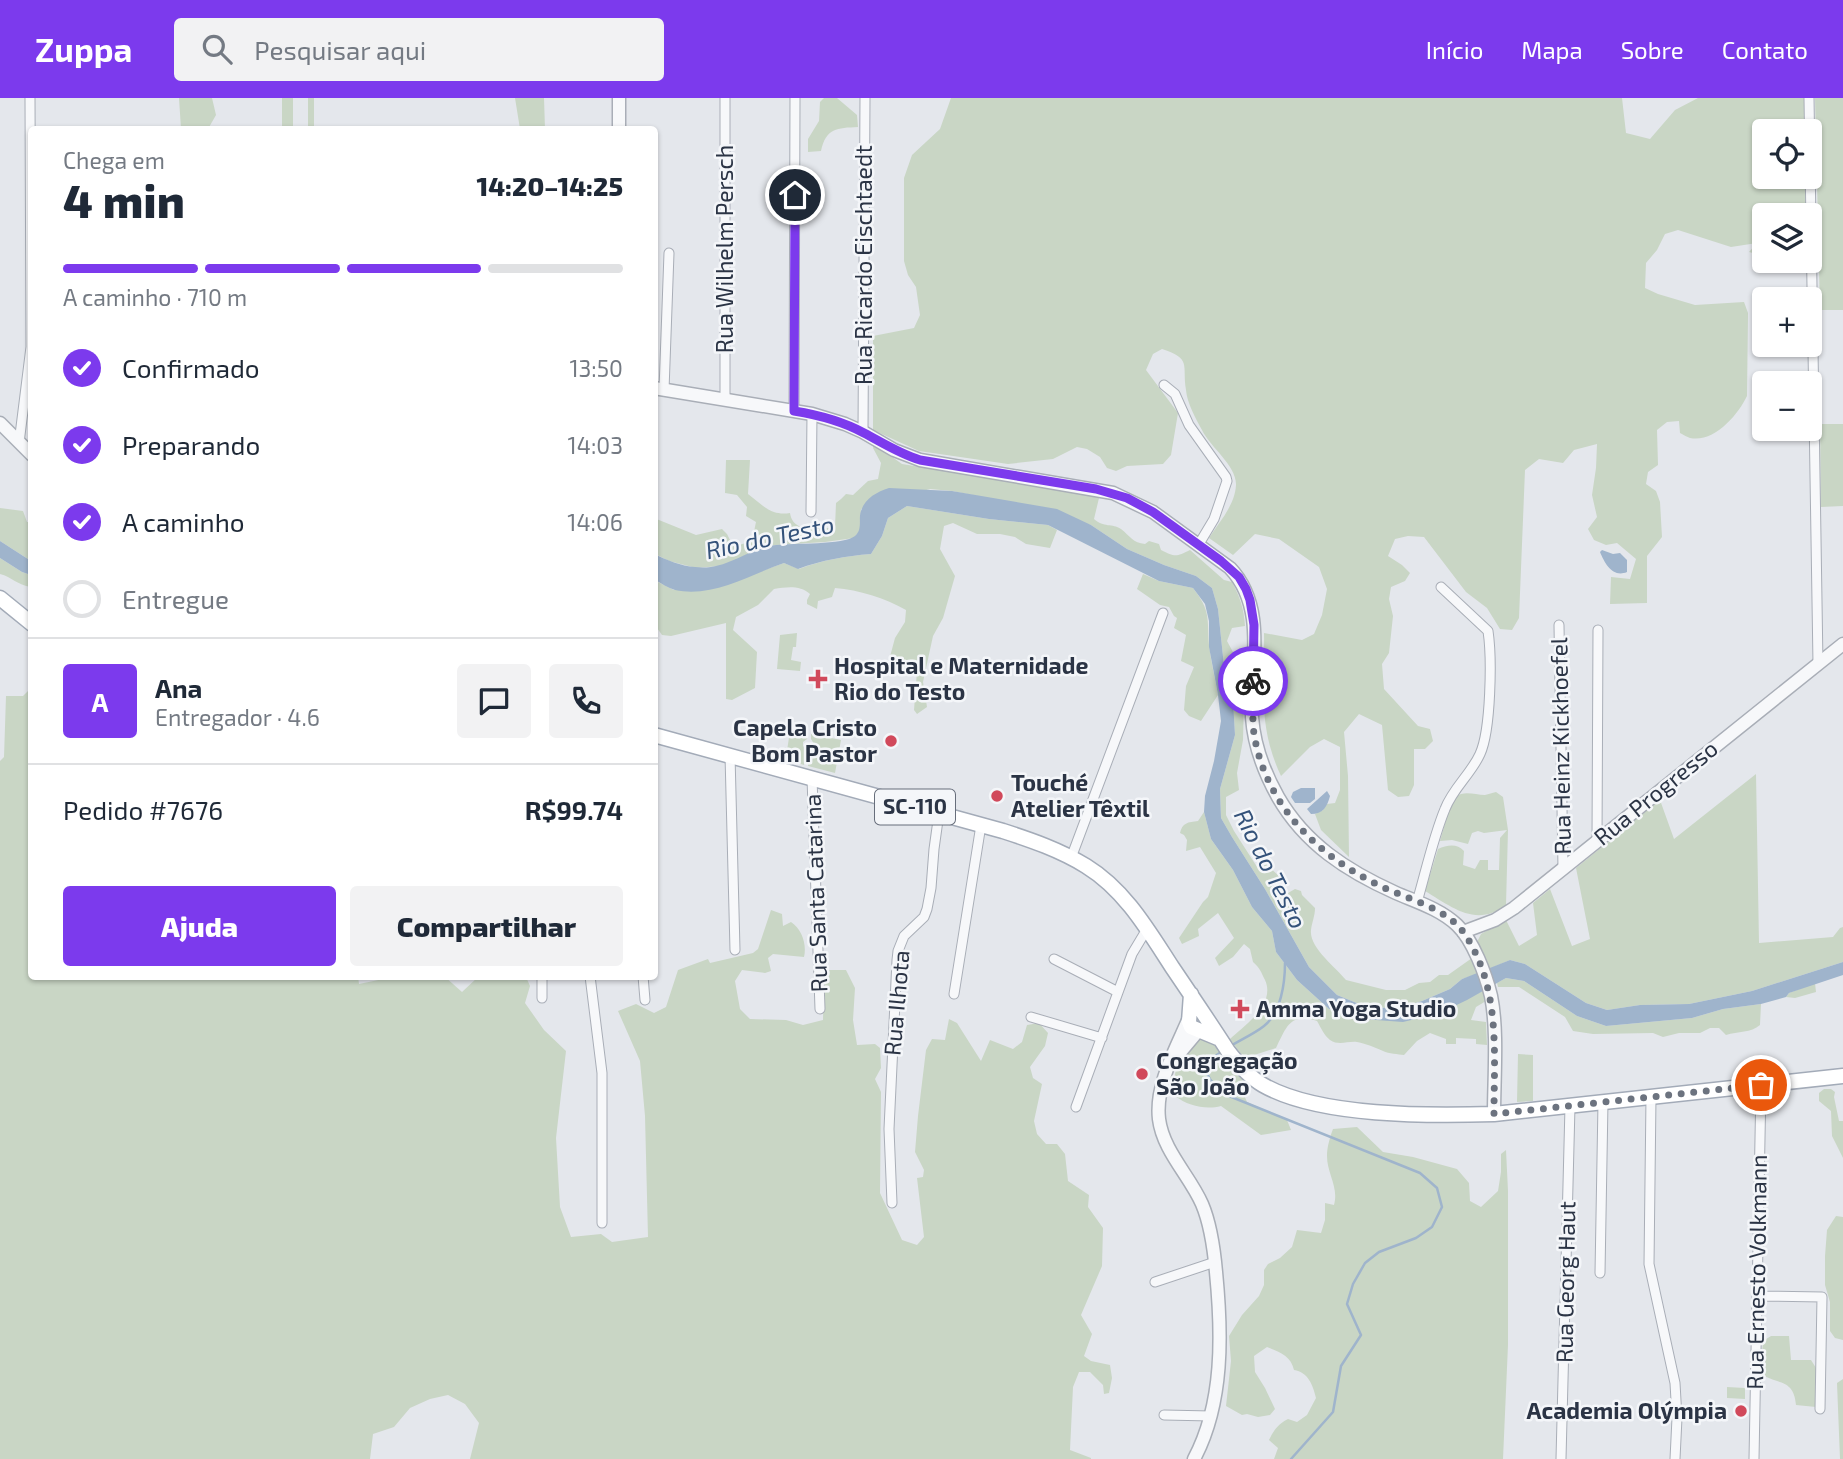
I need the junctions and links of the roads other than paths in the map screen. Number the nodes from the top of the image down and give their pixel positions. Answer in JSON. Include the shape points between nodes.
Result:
{"nodes":[{"id":1,"x":30,"y":98,"type":"edge"},
{"id":2,"x":619,"y":98,"type":"edge"},
{"id":3,"x":725,"y":98,"type":"edge"},
{"id":4,"x":795,"y":98,"type":"edge"},
{"id":5,"x":865,"y":98,"type":"edge"},
{"id":6,"x":1809,"y":98,"type":"edge"},
{"id":7,"x":30,"y":126,"type":"edge"},
{"id":8,"x":619,"y":126,"type":"edge"},
{"id":9,"x":669,"y":253,"type":"dead end"},
{"id":10,"x":28,"y":364,"type":"edge"},
{"id":11,"x":1164,"y":384,"type":"dead end"},
{"id":12,"x":659,"y":389,"type":"edge"},
{"id":13,"x":725,"y":400,"type":"junction"},
{"id":14,"x":794,"y":411,"type":"junction"},
{"id":15,"x":813,"y":414,"type":"junction"},
{"id":16,"x":0,"y":423,"type":"edge"},
{"id":17,"x":863,"y":432,"type":"junction"},
{"id":18,"x":19,"y":443,"type":"junction"},
{"id":19,"x":28,"y":451,"type":"edge"},
{"id":20,"x":811,"y":512,"type":"dead end"},
{"id":21,"x":1199,"y":544,"type":"junction"},
{"id":22,"x":1441,"y":587,"type":"dead end"},
{"id":23,"x":0,"y":598,"type":"edge"},
{"id":24,"x":1163,"y":612,"type":"dead end"},
{"id":25,"x":28,"y":621,"type":"edge"},
{"id":26,"x":1559,"y":625,"type":"dead end"},
{"id":27,"x":1598,"y":630,"type":"dead end"},
{"id":28,"x":1843,"y":644,"type":"edge"},
{"id":29,"x":1818,"y":664,"type":"junction"},
{"id":30,"x":658,"y":737,"type":"edge"},
{"id":31,"x":730,"y":755,"type":"junction"},
{"id":32,"x":812,"y":778,"type":"junction"},
{"id":33,"x":939,"y":813,"type":"junction"},
{"id":34,"x":981,"y":825,"type":"junction"},
{"id":35,"x":1597,"y":840,"type":"junction"},
{"id":36,"x":1071,"y":858,"type":"junction"},
{"id":37,"x":1563,"y":868,"type":"junction"},
{"id":38,"x":1417,"y":902,"type":"junction"},
{"id":39,"x":1147,"y":929,"type":"junction"},
{"id":40,"x":1464,"y":932,"type":"junction"},
{"id":41,"x":735,"y":950,"type":"dead end"},
{"id":42,"x":1054,"y":959,"type":"dead end"},
{"id":43,"x":542,"y":980,"type":"edge"},
{"id":44,"x":591,"y":980,"type":"edge"},
{"id":45,"x":643,"y":980,"type":"edge"},
{"id":46,"x":1118,"y":992,"type":"junction"},
{"id":47,"x":954,"y":994,"type":"dead end"},
{"id":48,"x":1191,"y":994,"type":"junction"},
{"id":49,"x":542,"y":998,"type":"dead end"},
{"id":50,"x":645,"y":1000,"type":"dead end"},
{"id":51,"x":820,"y":1009,"type":"dead end"},
{"id":52,"x":1031,"y":1017,"type":"dead end"},
{"id":53,"x":1190,"y":1017,"type":"junction"},
{"id":54,"x":1203,"y":1023,"type":"junction"},
{"id":55,"x":1101,"y":1038,"type":"junction"},
{"id":56,"x":1169,"y":1067,"type":"junction"},
{"id":57,"x":1839,"y":1078,"type":"edge"},
{"id":58,"x":1761,"y":1085,"type":"junction"},
{"id":59,"x":1651,"y":1097,"type":"junction"},
{"id":60,"x":1603,"y":1102,"type":"junction"},
{"id":61,"x":1570,"y":1106,"type":"junction"},
{"id":62,"x":1076,"y":1107,"type":"dead end"},
{"id":63,"x":1494,"y":1114,"type":"junction"},
{"id":64,"x":892,"y":1203,"type":"dead end"},
{"id":65,"x":602,"y":1223,"type":"dead end"},
{"id":66,"x":1215,"y":1262,"type":"junction"},
{"id":67,"x":1600,"y":1273,"type":"dead end"},
{"id":68,"x":1155,"y":1282,"type":"dead end"},
{"id":69,"x":1757,"y":1296,"type":"junction"},
{"id":70,"x":1820,"y":1409,"type":"dead end"},
{"id":71,"x":1164,"y":1415,"type":"dead end"},
{"id":72,"x":1210,"y":1416,"type":"junction"},
{"id":73,"x":1194,"y":1459,"type":"edge"},
{"id":74,"x":1562,"y":1459,"type":"edge"},
{"id":75,"x":1675,"y":1459,"type":"edge"},
{"id":76,"x":1754,"y":1459,"type":"edge"}],
"edges":[{"from":1,"to":7,"type":"street"},
{"from":2,"to":8,"type":"street"},
{"from":3,"to":13,"type":"street","name":"Rua Wilhelm Persch"},
{"from":4,"to":14,"type":"street"},
{"from":5,"to":17,"type":"street","name":"Rua Ricardo Eischtaedt"},
{"from":6,"to":29,"type":"street"},
{"from":9,"to":12,"type":"street"},
{"from":10,"to":18,"type":"street"},
{"from":11,"to":21,"type":"street","via":[[1175,394],[1184,416],[1227,481],[1214,519]]},
{"from":12,"to":13,"type":"street"},
{"from":13,"to":14,"type":"street"},
{"from":14,"to":15,"type":"street"},
{"from":15,"to":17,"type":"street"},
{"from":15,"to":20,"type":"street"},
{"from":16,"to":18,"type":"street"},
{"from":17,"to":21,"type":"street","via":[[920,460],[1113,493],[1153,512]]},
{"from":18,"to":19,"type":"street"},
{"from":21,"to":38,"type":"street","via":[[1239,577],[1250,600],[1254,735],[1279,799],[1304,834],[1332,858]]},
{"from":22,"to":38,"type":"street","via":[[1489,631],[1488,710],[1483,747],[1444,810]]},
{"from":23,"to":25,"type":"main road"},
{"from":24,"to":36,"type":"street"},
{"from":26,"to":37,"type":"street","name":"Rua Heinz Kickhoefel"},
{"from":27,"to":35,"type":"street"},
{"from":28,"to":29,"type":"street","name":"Rua Progresso"},
{"from":29,"to":35,"type":"street","name":"Rua Progresso"},
{"from":30,"to":31,"type":"main road","number":"SC-110"},
{"from":31,"to":32,"type":"main road","number":"SC-110"},
{"from":31,"to":41,"type":"street"},
{"from":32,"to":33,"type":"main road","number":"SC-110"},
{"from":32,"to":51,"type":"street","name":"Rua Santa Catarina"},
{"from":33,"to":34,"type":"main road","number":"SC-110"},
{"from":33,"to":64,"type":"street","name":"Rua Ilhota","via":[[927,909],[904,936],[898,951],[889,1129]]},
{"from":34,"to":36,"type":"main road","number":"SC-110"},
{"from":34,"to":47,"type":"street"},
{"from":35,"to":37,"type":"street","name":"Rua Progresso"},
{"from":36,"to":39,"type":"main road","number":"SC-110","via":[[1120,894]]},
{"from":37,"to":40,"type":"street","name":"Rua Progresso","via":[[1505,914]]},
{"from":38,"to":40,"type":"street"},
{"from":39,"to":46,"type":"street"},
{"from":39,"to":48,"type":"main road","number":"SC-110"},
{"from":40,"to":63,"type":"street","via":[[1482,969],[1493,1012]]},
{"from":42,"to":46,"type":"street"},
{"from":43,"to":49,"type":"street"},
{"from":44,"to":65,"type":"street","via":[[602,1083]]},
{"from":45,"to":50,"type":"street"},
{"from":46,"to":55,"type":"street"},
{"from":48,"to":53,"type":"main road"},
{"from":48,"to":54,"type":"main road","number":"SC-110"},
{"from":52,"to":55,"type":"street"},
{"from":53,"to":54,"type":"main road","via":[[1198,1012]]},
{"from":53,"to":56,"type":"street"},
{"from":54,"to":56,"type":"street"},
{"from":54,"to":63,"type":"main road","number":"SC-110","via":[[1242,1068],[1277,1092],[1379,1112]]},
{"from":55,"to":62,"type":"street"},
{"from":56,"to":66,"type":"street","via":[[1159,1122],[1203,1205]]},
{"from":57,"to":58,"type":"main road","number":"SC-110"},
{"from":58,"to":59,"type":"main road","number":"SC-110"},
{"from":58,"to":69,"type":"street","name":"Rua Ernesto Volkmann"},
{"from":59,"to":60,"type":"main road","number":"SC-110"},
{"from":59,"to":75,"type":"street","via":[[1649,1264],[1675,1383]]},
{"from":60,"to":61,"type":"main road","number":"SC-110"},
{"from":60,"to":67,"type":"street"},
{"from":61,"to":63,"type":"main road","number":"SC-110"},
{"from":61,"to":74,"type":"street","name":"Rua Georg Haut"},
{"from":66,"to":68,"type":"street"},
{"from":66,"to":72,"type":"street","via":[[1219,1350]]},
{"from":69,"to":70,"type":"street","via":[[1822,1297]]},
{"from":69,"to":76,"type":"street","name":"Rua Ernesto Volkmann"},
{"from":71,"to":72,"type":"street"},
{"from":72,"to":73,"type":"street"}]}
